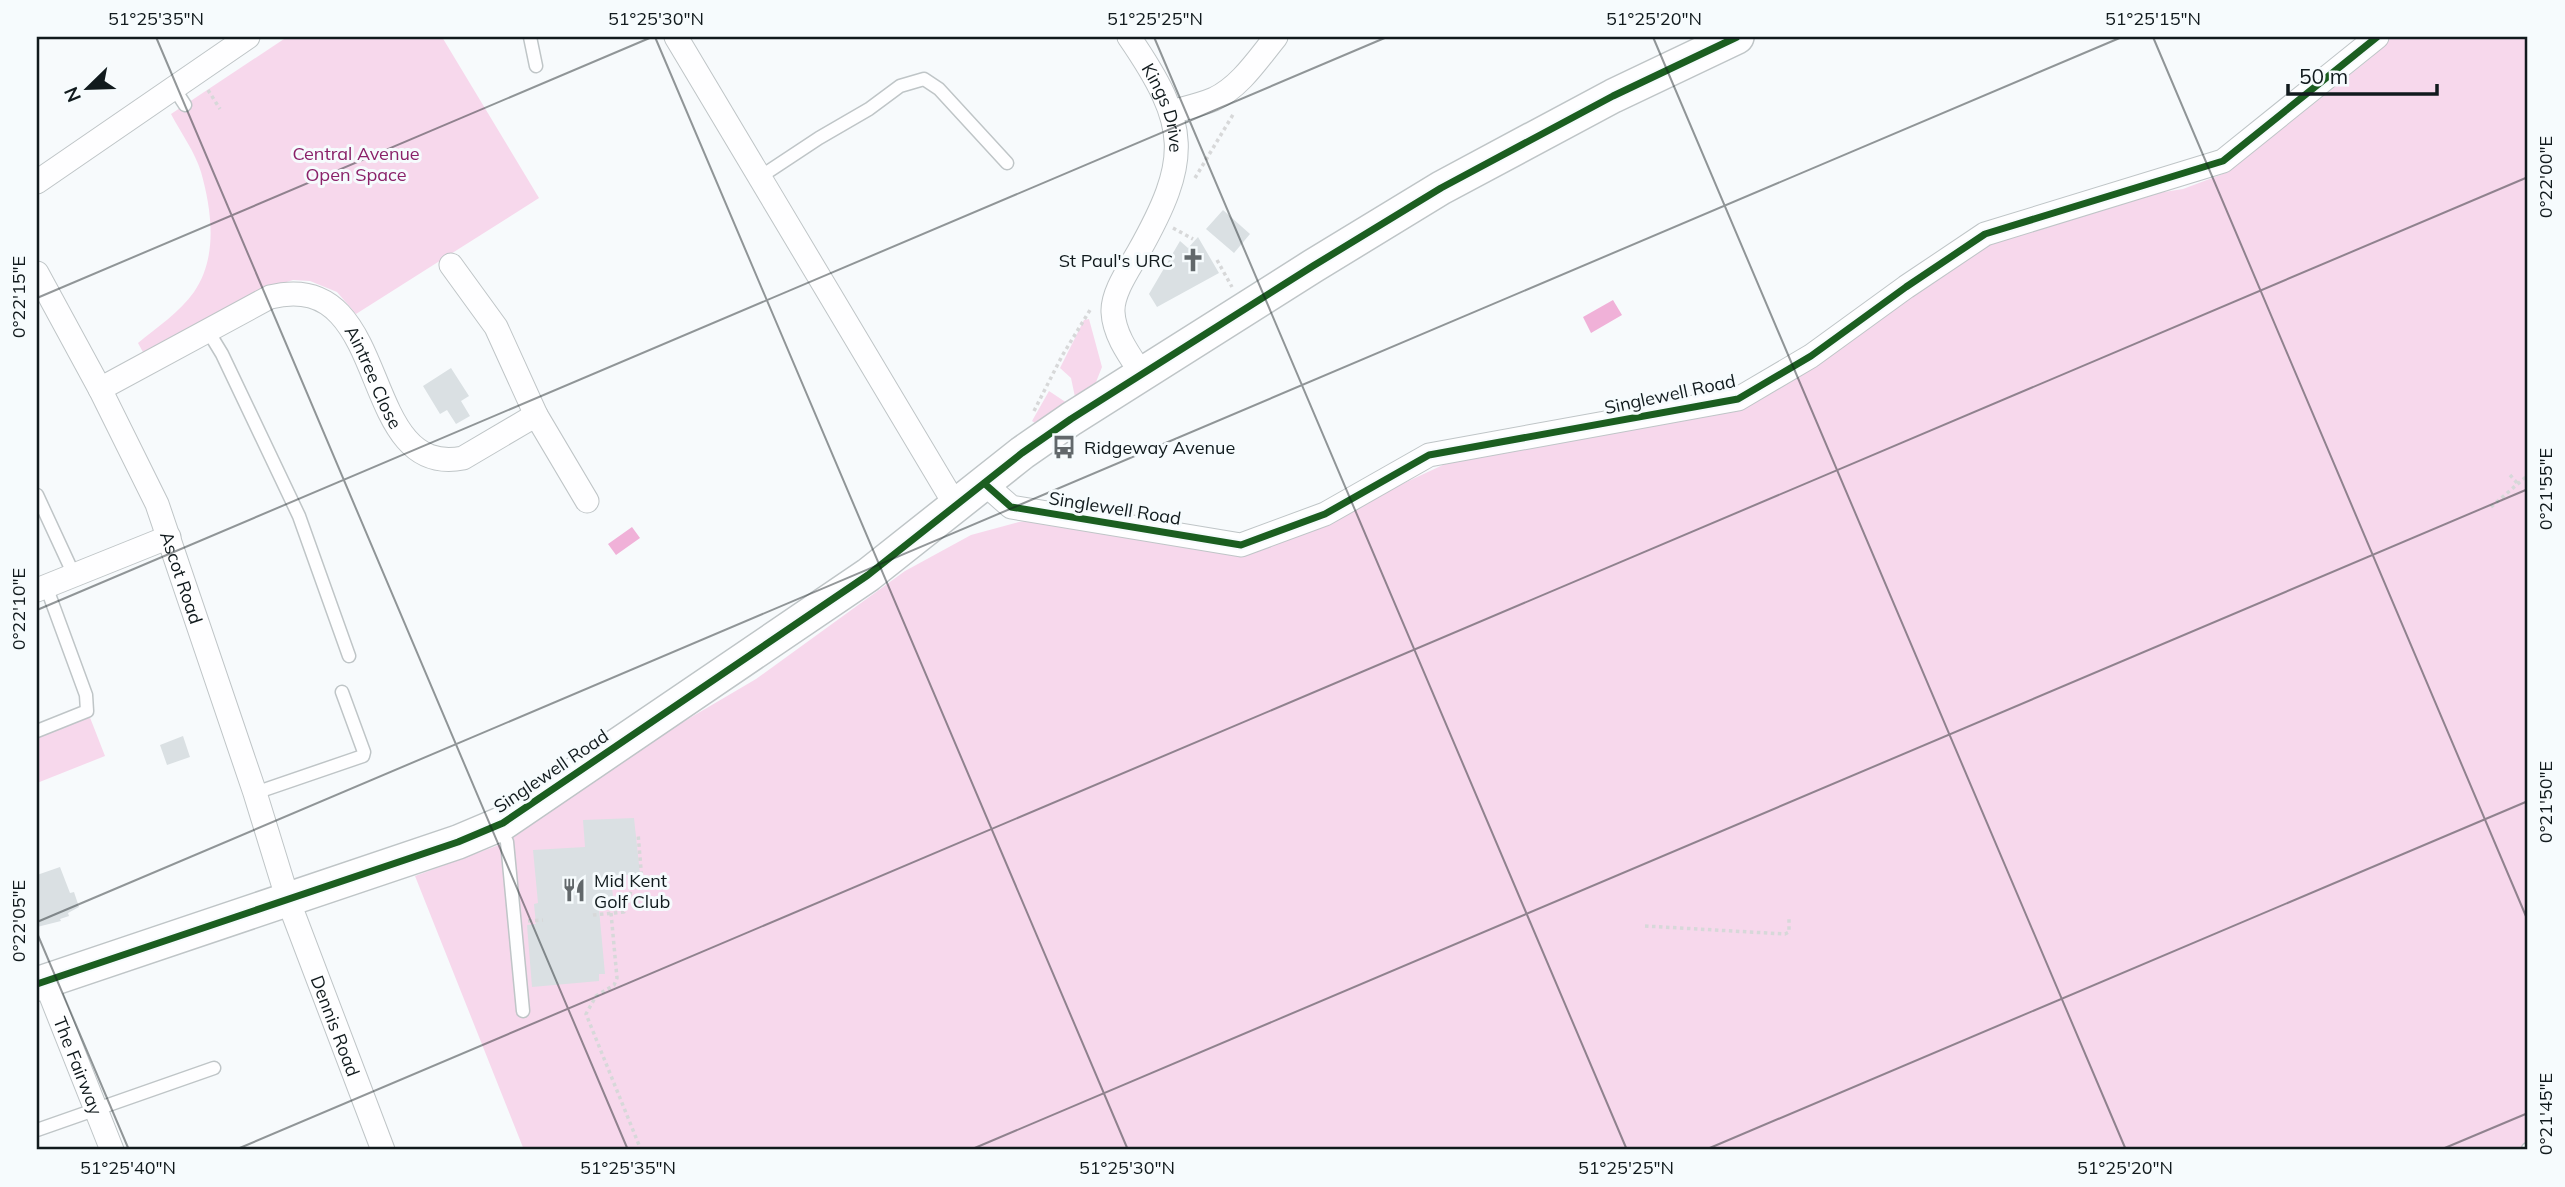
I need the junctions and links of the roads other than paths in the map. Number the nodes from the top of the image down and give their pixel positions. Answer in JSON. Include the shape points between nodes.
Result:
{"nodes":[{"id":1,"x":248,"y":37,"type":"edge"},
{"id":2,"x":530,"y":37,"type":"edge"},
{"id":3,"x":677,"y":37,"type":"edge"},
{"id":4,"x":1129,"y":37,"type":"edge"},
{"id":5,"x":1276,"y":37,"type":"edge"},
{"id":6,"x":1737,"y":37,"type":"edge"},
{"id":7,"x":2377,"y":37,"type":"edge"},
{"id":8,"x":536,"y":66,"type":"dead end"},
{"id":9,"x":1171,"y":111,"type":"junction"},
{"id":10,"x":1007,"y":163,"type":"dead end"},
{"id":11,"x":760,"y":177,"type":"junction"},
{"id":12,"x":37,"y":182,"type":"edge"},
{"id":13,"x":451,"y":265,"type":"dead end"},
{"id":14,"x":37,"y":273,"type":"edge"},
{"id":15,"x":208,"y":331,"type":"junction"},
{"id":16,"x":1142,"y":374,"type":"junction"},
{"id":17,"x":100,"y":389,"type":"junction"},
{"id":18,"x":536,"y":415,"type":"junction"},
{"id":19,"x":985,"y":484,"type":"junction"},
{"id":20,"x":37,"y":495,"type":"edge"},
{"id":21,"x":587,"y":501,"type":"dead end"},
{"id":22,"x":956,"y":506,"type":"junction"},
{"id":23,"x":169,"y":537,"type":"junction"},
{"id":24,"x":74,"y":575,"type":"junction"},
{"id":25,"x":41,"y":588,"type":"edge"},
{"id":26,"x":349,"y":656,"type":"dead end"},
{"id":27,"x":342,"y":692,"type":"dead end"},
{"id":28,"x":37,"y":731,"type":"edge"},
{"id":29,"x":256,"y":793,"type":"junction"},
{"id":30,"x":499,"y":825,"type":"junction"},
{"id":31,"x":288,"y":900,"type":"junction"},
{"id":32,"x":41,"y":982,"type":"edge"},
{"id":33,"x":523,"y":1011,"type":"dead end"},
{"id":34,"x":214,"y":1068,"type":"dead end"},
{"id":35,"x":96,"y":1109,"type":"junction"},
{"id":36,"x":37,"y":1130,"type":"edge"},
{"id":37,"x":112,"y":1150,"type":"edge"},
{"id":38,"x":383,"y":1150,"type":"edge"}],
"edges":[{"from":1,"to":12,"type":"street","via":[[180,96]]},
{"from":2,"to":8,"type":"lane"},
{"from":3,"to":11,"type":"street"},
{"from":4,"to":9,"type":"street","name":"Kings Drive"},
{"from":5,"to":9,"type":"street","via":[[1224,93]]},
{"from":6,"to":16,"type":"street","name":"Singlewell Road","via":[[1441,187]]},
{"from":7,"to":19,"type":"street","name":"Singlewell Road","via":[[2223,162],[1984,234],[1811,356],[1738,399],[1429,455],[1325,514],[1241,545],[1011,507]]},
{"from":9,"to":16,"type":"street","name":"Kings Drive","via":[[1177,143],[1174,174],[1113,310],[1121,338]]},
{"from":10,"to":11,"type":"lane","via":[[939,89],[923,79],[900,86]]},
{"from":11,"to":22,"type":"street"},
{"from":13,"to":18,"type":"street","via":[[496,327]]},
{"from":14,"to":17,"type":"street","name":"Ascot Road"},
{"from":15,"to":17,"type":"street","name":"Aintree Close"},
{"from":15,"to":18,"type":"street","name":"Aintree Close","via":[[270,297],[303,293],[319,298],[348,324],[360,343],[400,433],[440,458],[463,458]]},
{"from":15,"to":26,"type":"lane","via":[[299,516]]},
{"from":16,"to":19,"type":"street","name":"Singlewell Road","via":[[1044,437]]},
{"from":17,"to":23,"type":"street","name":"Ascot Road"},
{"from":18,"to":21,"type":"street"},
{"from":19,"to":22,"type":"street","name":"Singlewell Road"},
{"from":20,"to":24,"type":"lane"},
{"from":22,"to":30,"type":"street","name":"Singlewell Road","via":[[848,589]]},
{"from":23,"to":24,"type":"street"},
{"from":23,"to":29,"type":"street","name":"Ascot Road"},
{"from":24,"to":25,"type":"street"},
{"from":25,"to":28,"type":"lane","via":[[86,695],[88,711]]},
{"from":27,"to":29,"type":"lane","via":[[363,756]]},
{"from":29,"to":31,"type":"street","name":"Ascot Road"},
{"from":30,"to":31,"type":"street","name":"Singlewell Road"},
{"from":30,"to":33,"type":"lane","via":[[507,842]]},
{"from":31,"to":32,"type":"street","name":"Singlewell Road"},
{"from":31,"to":38,"type":"street","name":"Dennis Road"},
{"from":32,"to":35,"type":"street","name":"The Fairway"},
{"from":34,"to":35,"type":"lane"},
{"from":35,"to":36,"type":"lane"},
{"from":35,"to":37,"type":"street","name":"The Fairway"}]}
